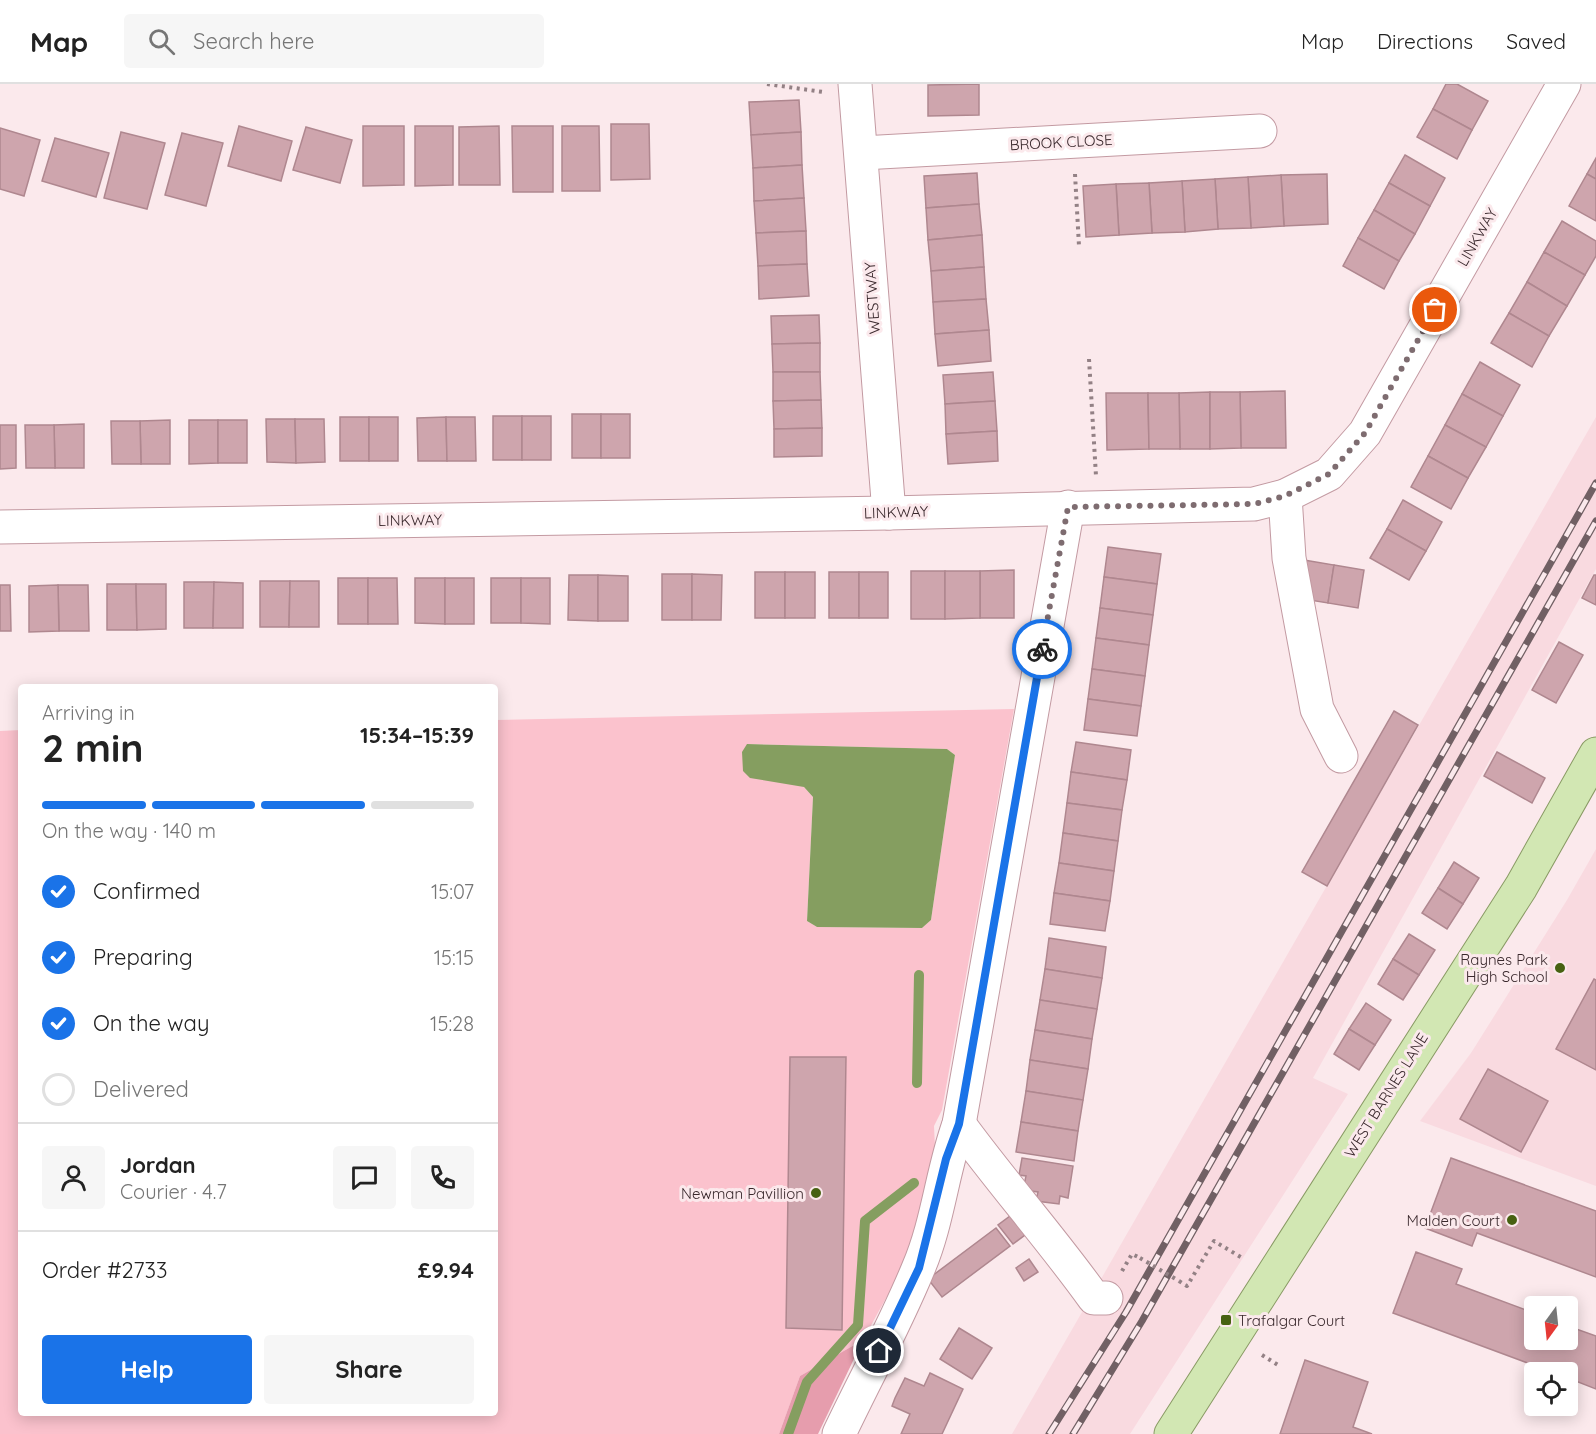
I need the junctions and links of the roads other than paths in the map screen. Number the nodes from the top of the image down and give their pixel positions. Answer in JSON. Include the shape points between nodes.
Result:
{"nodes":[{"id":1,"x":1564,"y":84,"type":"edge"},
{"id":2,"x":856,"y":88,"type":"edge"},
{"id":3,"x":1260,"y":131,"type":"dead end"},
{"id":4,"x":862,"y":153,"type":"junction"},
{"id":5,"x":1285,"y":496,"type":"junction"},
{"id":6,"x":1083,"y":507,"type":"junction"},
{"id":7,"x":889,"y":513,"type":"junction"},
{"id":8,"x":0,"y":527,"type":"edge"},
{"id":9,"x":1596,"y":754,"type":"edge"},
{"id":10,"x":1341,"y":756,"type":"dead end"},
{"id":11,"x":959,"y":1124,"type":"junction"},
{"id":12,"x":1106,"y":1298,"type":"dead end"},
{"id":13,"x":839,"y":1434,"type":"edge"},
{"id":14,"x":1171,"y":1434,"type":"edge"}],
"edges":[{"from":1,"to":5,"type":"street","name":"LINKWAY","via":[[1365,433],[1329,474]]},
{"from":2,"to":4,"type":"street","name":"WESTWAY"},
{"from":3,"to":4,"type":"street","name":"BROOK CLOSE"},
{"from":4,"to":7,"type":"street","name":"WESTWAY"},
{"from":5,"to":6,"type":"street","name":"LINKWAY","via":[[1254,504]]},
{"from":5,"to":10,"type":"street","via":[[1289,558],[1317,709]]},
{"from":6,"to":7,"type":"street","name":"LINKWAY"},
{"from":6,"to":11,"type":"street"},
{"from":7,"to":8,"type":"street","name":"LINKWAY"},
{"from":9,"to":14,"type":"main road","name":"WEST BARNES LANE","via":[[1521,887]]},
{"from":11,"to":12,"type":"street","via":[[1094,1298]]},
{"from":11,"to":13,"type":"street","via":[[946,1159],[919,1268]]}]}
